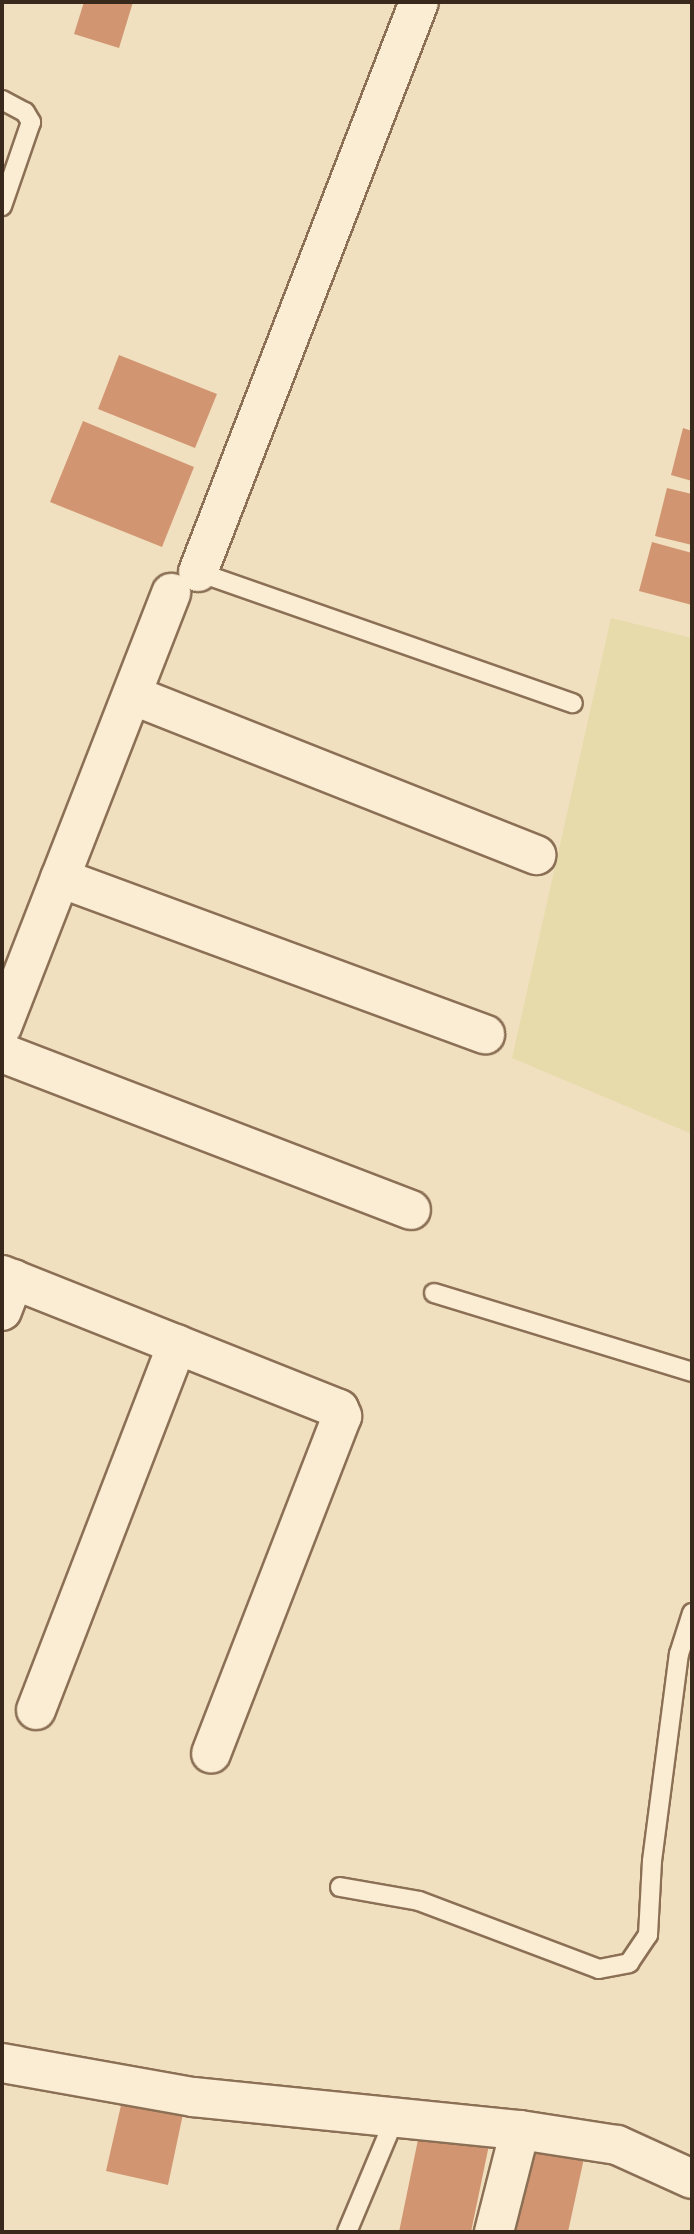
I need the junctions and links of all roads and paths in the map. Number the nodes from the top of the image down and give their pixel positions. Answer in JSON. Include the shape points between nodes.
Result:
{"nodes":[{"id":1,"x":419,"y":2,"type":"edge"},
{"id":2,"x":2,"y":100,"type":"edge"},
{"id":3,"x":2,"y":206,"type":"edge"},
{"id":4,"x":185,"y":582,"type":"junction"},
{"id":5,"x":132,"y":695,"type":"junction"},
{"id":6,"x":573,"y":703,"type":"dead end"},
{"id":7,"x":536,"y":855,"type":"dead end"},
{"id":8,"x":60,"y":878,"type":"junction"},
{"id":9,"x":2,"y":1027,"type":"edge"},
{"id":10,"x":485,"y":1034,"type":"dead end"},
{"id":11,"x":2,"y":1053,"type":"edge"},
{"id":12,"x":411,"y":1210,"type":"dead end"},
{"id":13,"x":6,"y":1288,"type":"edge"},
{"id":14,"x":434,"y":1293,"type":"dead end"},
{"id":15,"x":177,"y":1344,"type":"junction"},
{"id":16,"x":692,"y":1372,"type":"edge"},
{"id":17,"x":692,"y":1613,"type":"edge"},
{"id":18,"x":36,"y":1710,"type":"dead end"},
{"id":19,"x":211,"y":1753,"type":"dead end"},
{"id":20,"x":340,"y":1887,"type":"dead end"},
{"id":21,"x":2,"y":2063,"type":"edge"},
{"id":22,"x":395,"y":2118,"type":"junction"},
{"id":23,"x":520,"y":2130,"type":"junction"},
{"id":24,"x":692,"y":2179,"type":"edge"},
{"id":25,"x":347,"y":2232,"type":"edge"},
{"id":26,"x":494,"y":2232,"type":"edge"}],
"edges":[{"from":1,"to":4,"type":"street"},
{"from":2,"to":3,"type":"lane","via":[[25,112],[31,122]]},
{"from":4,"to":5,"type":"street"},
{"from":4,"to":6,"type":"lane"},
{"from":5,"to":7,"type":"street"},
{"from":5,"to":8,"type":"street"},
{"from":8,"to":9,"type":"street"},
{"from":8,"to":10,"type":"street"},
{"from":11,"to":12,"type":"street"},
{"from":13,"to":15,"type":"street"},
{"from":14,"to":16,"type":"lane"},
{"from":15,"to":18,"type":"street"},
{"from":15,"to":19,"type":"street","via":[[339,1409],[342,1416]]},
{"from":17,"to":20,"type":"lane","via":[[679,1654],[652,1861],[648,1935],[629,1963],[599,1969],[419,1901]]},
{"from":21,"to":22,"type":"street","via":[[193,2097]]},
{"from":22,"to":23,"type":"street"},
{"from":22,"to":25,"type":"lane"},
{"from":23,"to":24,"type":"street","via":[[617,2145]]},
{"from":23,"to":26,"type":"street"}]}
